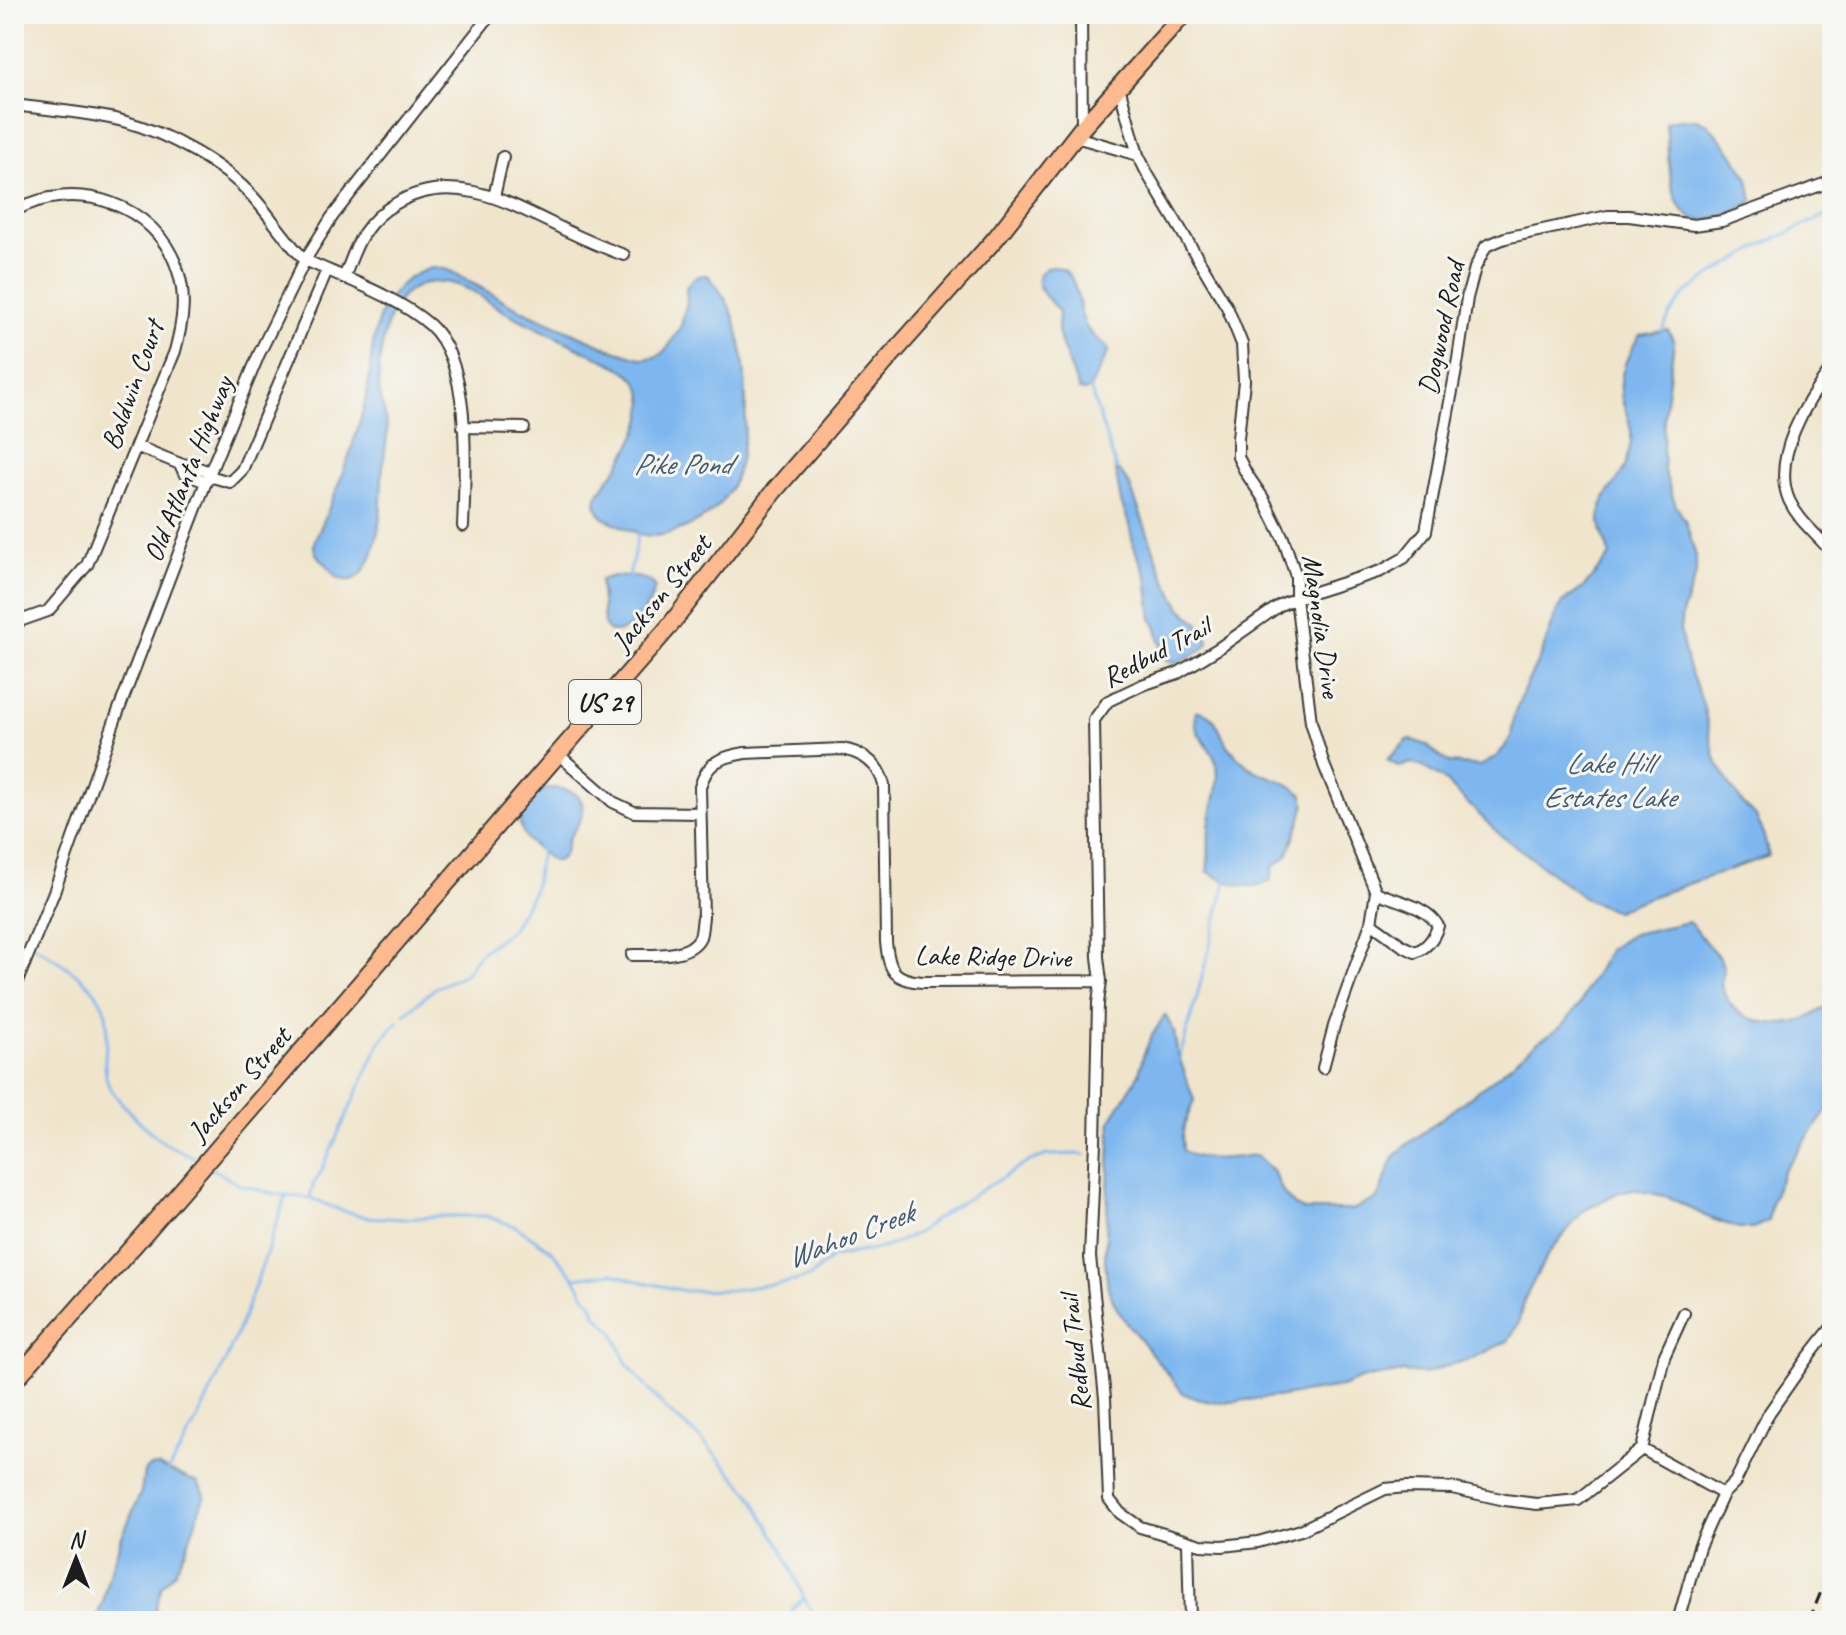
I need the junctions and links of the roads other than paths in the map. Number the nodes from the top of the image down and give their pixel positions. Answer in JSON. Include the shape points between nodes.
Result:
{"nodes":[{"id":1,"x":491,"y":14,"type":"edge"},
{"id":2,"x":1081,"y":14,"type":"edge"},
{"id":3,"x":1184,"y":14,"type":"edge"},
{"id":4,"x":1119,"y":87,"type":"junction"},
{"id":5,"x":14,"y":105,"type":"edge"},
{"id":6,"x":1079,"y":132,"type":"junction"},
{"id":7,"x":1138,"y":155,"type":"junction"},
{"id":8,"x":503,"y":157,"type":"dead end"},
{"id":9,"x":1832,"y":181,"type":"edge"},
{"id":10,"x":494,"y":197,"type":"junction"},
{"id":11,"x":14,"y":211,"type":"edge"},
{"id":12,"x":624,"y":255,"type":"dead end"},
{"id":13,"x":305,"y":260,"type":"junction"},
{"id":14,"x":327,"y":270,"type":"junction"},
{"id":15,"x":344,"y":278,"type":"junction"},
{"id":16,"x":1832,"y":368,"type":"edge"},
{"id":17,"x":463,"y":427,"type":"junction"},
{"id":18,"x":524,"y":428,"type":"dead end"},
{"id":19,"x":136,"y":446,"type":"junction"},
{"id":20,"x":208,"y":477,"type":"junction"},
{"id":21,"x":463,"y":526,"type":"dead end"},
{"id":22,"x":1832,"y":553,"type":"edge"},
{"id":23,"x":1296,"y":598,"type":"junction"},
{"id":24,"x":14,"y":623,"type":"edge"},
{"id":25,"x":558,"y":754,"type":"junction"},
{"id":26,"x":700,"y":813,"type":"junction"},
{"id":27,"x":1376,"y":892,"type":"junction"},
{"id":28,"x":1371,"y":923,"type":"junction"},
{"id":29,"x":632,"y":955,"type":"dead end"},
{"id":30,"x":1101,"y":981,"type":"junction"},
{"id":31,"x":14,"y":989,"type":"edge"},
{"id":32,"x":1323,"y":1068,"type":"dead end"},
{"id":33,"x":1684,"y":1313,"type":"dead end"},
{"id":34,"x":1832,"y":1327,"type":"edge"},
{"id":35,"x":14,"y":1381,"type":"edge"},
{"id":36,"x":1642,"y":1449,"type":"junction"},
{"id":37,"x":1723,"y":1494,"type":"junction"},
{"id":38,"x":1188,"y":1542,"type":"junction"},
{"id":39,"x":1190,"y":1621,"type":"edge"},
{"id":40,"x":1678,"y":1621,"type":"edge"}],
"edges":[{"from":1,"to":13,"type":"street","name":"Old Atlanta Highway","via":[[332,217]]},
{"from":2,"to":6,"type":"street"},
{"from":3,"to":4,"type":"main road","name":"Jackson Street","number":"US 29"},
{"from":4,"to":6,"type":"main road","name":"Jackson Street","number":"US 29"},
{"from":4,"to":7,"type":"street","name":"Magnolia Drive"},
{"from":5,"to":13,"type":"street","via":[[122,121],[188,149],[254,197]]},
{"from":6,"to":7,"type":"street"},
{"from":6,"to":25,"type":"main road","name":"Jackson Street","number":"US 29","via":[[996,238],[774,491],[668,628]]},
{"from":7,"to":23,"type":"street","name":"Magnolia Drive","via":[[1237,328],[1244,361],[1238,457],[1283,538],[1296,576]]},
{"from":8,"to":10,"type":"street"},
{"from":9,"to":23,"type":"street","name":"Dogwood Road","via":[[1722,221],[1694,225],[1608,216],[1486,246],[1467,298],[1426,531],[1404,558],[1381,571]]},
{"from":10,"to":12,"type":"street"},
{"from":10,"to":15,"type":"street","via":[[449,188],[409,196],[368,227]]},
{"from":11,"to":19,"type":"street","name":"Baldwin Court","via":[[66,196],[109,201],[144,221],[170,252],[182,284],[181,328]]},
{"from":13,"to":14,"type":"street"},
{"from":13,"to":20,"type":"street","name":"Old Atlanta Highway"},
{"from":14,"to":15,"type":"street"},
{"from":14,"to":20,"type":"street","via":[[242,470],[230,482]]},
{"from":15,"to":17,"type":"street","via":[[409,309],[437,334],[457,374]]},
{"from":16,"to":22,"type":"street","via":[[1803,412],[1790,443],[1784,480],[1807,527]]},
{"from":17,"to":18,"type":"street"},
{"from":17,"to":21,"type":"street"},
{"from":19,"to":20,"type":"street","via":[[180,464],[184,473]]},
{"from":19,"to":24,"type":"street","name":"Baldwin Court","via":[[87,565],[48,611]]},
{"from":20,"to":31,"type":"street","name":"Old Atlanta Highway"},
{"from":23,"to":27,"type":"street","name":"Magnolia Drive","via":[[1311,722]]},
{"from":23,"to":30,"type":"street","name":"Redbud Trail","via":[[1178,673],[1108,701],[1094,720]]},
{"from":25,"to":26,"type":"street","via":[[613,802],[634,812]]},
{"from":25,"to":35,"type":"main road","name":"Jackson Street","number":"US 29"},
{"from":26,"to":29,"type":"street","name":"Lake Ridge Drive","via":[[700,937],[691,947],[670,954]]},
{"from":26,"to":30,"type":"street","name":"Lake Ridge Drive","via":[[704,774],[721,760],[745,753],[855,751],[882,775],[886,942],[901,979]]},
{"from":27,"to":28,"type":"street"},
{"from":27,"to":28,"type":"street","via":[[1414,907],[1438,926],[1427,945],[1415,952]]},
{"from":28,"to":32,"type":"street"},
{"from":30,"to":38,"type":"street","name":"Redbud Trail","via":[[1090,1257],[1109,1499],[1140,1527]]},
{"from":33,"to":36,"type":"street","via":[[1664,1357]]},
{"from":34,"to":37,"type":"street","via":[[1769,1413],[1735,1482]]},
{"from":36,"to":37,"type":"street"},
{"from":36,"to":38,"type":"street","name":"Redbud Trail","via":[[1578,1500],[1528,1503],[1452,1488],[1385,1489],[1273,1538],[1222,1546]]},
{"from":37,"to":40,"type":"street","via":[[1699,1547]]},
{"from":38,"to":39,"type":"street"}]}
